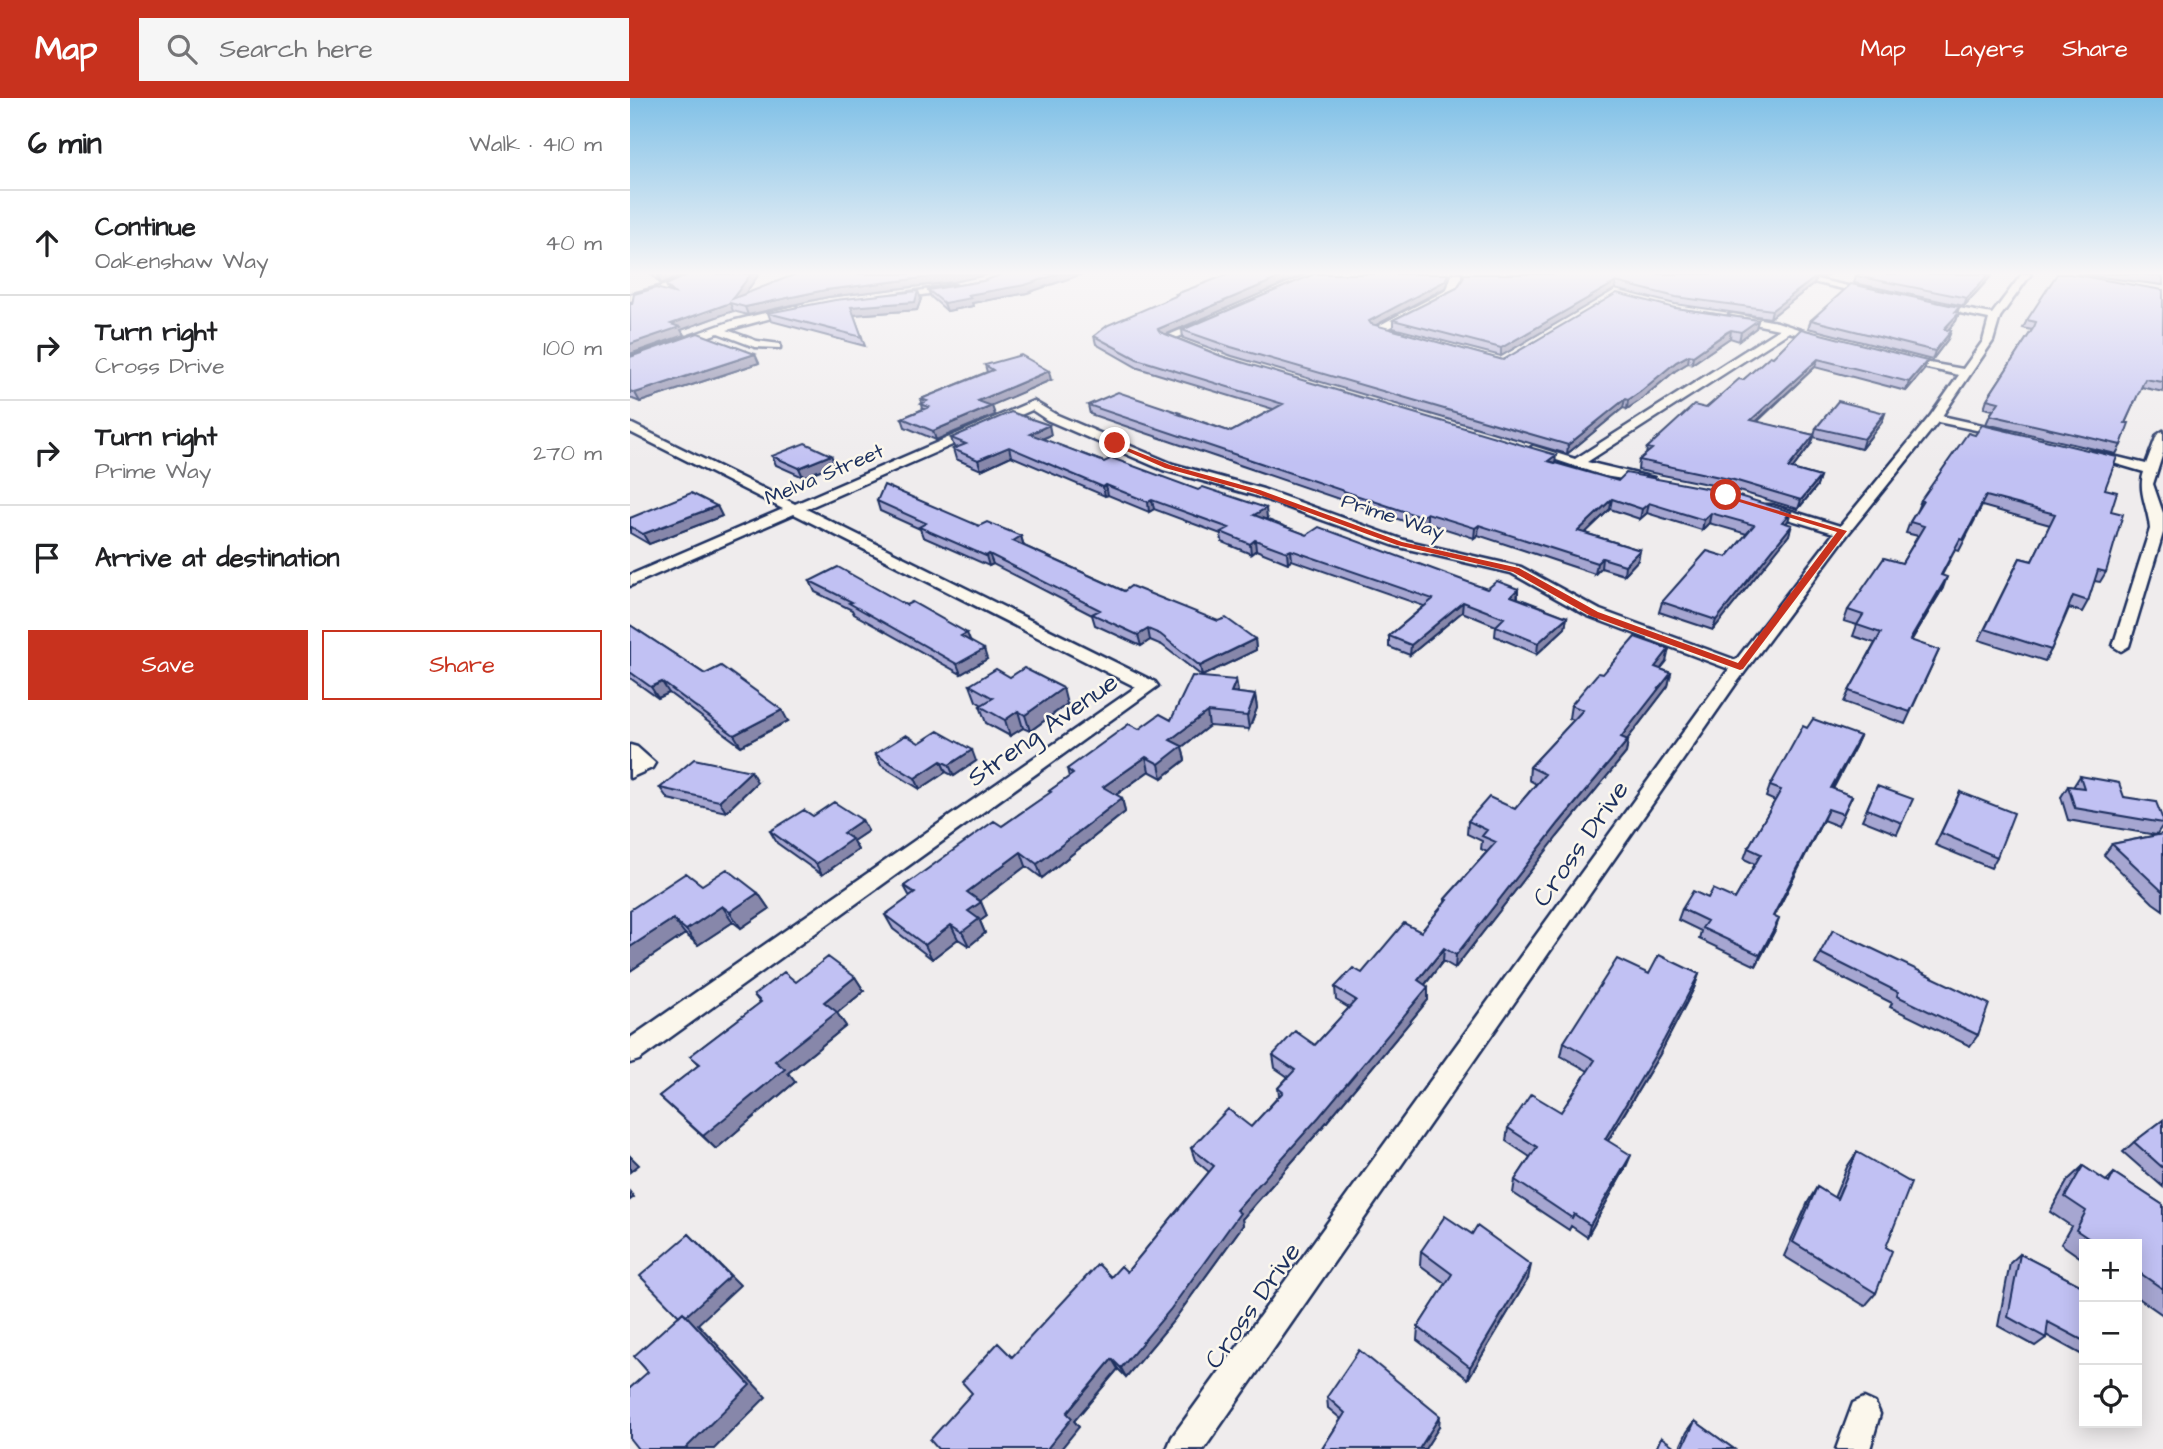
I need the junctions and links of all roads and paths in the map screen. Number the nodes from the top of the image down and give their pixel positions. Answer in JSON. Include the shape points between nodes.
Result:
{"nodes":[{"id":1,"x":695,"y":337,"type":"edge"},
{"id":2,"x":737,"y":337,"type":"edge"},
{"id":3,"x":1169,"y":337,"type":"edge"},
{"id":4,"x":1774,"y":337,"type":"edge"},
{"id":5,"x":1818,"y":337,"type":"edge"},
{"id":6,"x":1989,"y":337,"type":"edge"},
{"id":7,"x":1184,"y":343,"type":"edge"},
{"id":8,"x":1838,"y":343,"type":"edge"},
{"id":9,"x":776,"y":346,"type":"dead end"},
{"id":10,"x":1893,"y":358,"type":"edge"},
{"id":11,"x":630,"y":361,"type":"edge"},
{"id":12,"x":1967,"y":373,"type":"junction"},
{"id":13,"x":1033,"y":404,"type":"joint"},
{"id":14,"x":1935,"y":418,"type":"junction"},
{"id":15,"x":630,"y":427,"type":"edge"},
{"id":16,"x":2163,"y":435,"type":"edge"},
{"id":17,"x":2015,"y":437,"type":"edge"},
{"id":18,"x":1523,"y":447,"type":"edge"},
{"id":19,"x":2079,"y":452,"type":"edge"},
{"id":20,"x":1577,"y":463,"type":"junction"},
{"id":21,"x":2149,"y":468,"type":"junction"},
{"id":22,"x":1660,"y":482,"type":"edge"},
{"id":23,"x":1750,"y":503,"type":"edge"},
{"id":24,"x":793,"y":509,"type":"junction"},
{"id":25,"x":1843,"y":531,"type":"junction"},
{"id":26,"x":630,"y":581,"type":"edge"},
{"id":27,"x":2121,"y":646,"type":"dead end"},
{"id":28,"x":1740,"y":667,"type":"junction"},
{"id":29,"x":630,"y":751,"type":"edge"},
{"id":30,"x":630,"y":771,"type":"edge"},
{"id":31,"x":630,"y":1052,"type":"edge"},
{"id":32,"x":1864,"y":1413,"type":"dead end"},
{"id":33,"x":1184,"y":1449,"type":"edge"},
{"id":34,"x":1853,"y":1449,"type":"edge"}],
"edges":[{"from":1,"to":11,"type":"street"},
{"from":2,"to":9,"type":"street"},
{"from":3,"to":7,"type":"street"},
{"from":4,"to":20,"type":"street"},
{"from":5,"to":8,"type":"street"},
{"from":6,"to":12,"type":"street","name":"Cross Drive"},
{"from":10,"to":12,"type":"street"},
{"from":12,"to":14,"type":"street","name":"Cross Drive"},
{"from":13,"to":24,"type":"street","name":"Melva Street"},
{"from":13,"to":28,"type":"street","name":"Prime Way","via":[[1051,417],[1168,467],[1258,492],[1400,544],[1516,570],[1594,614]]},
{"from":14,"to":17,"type":"street"},
{"from":14,"to":25,"type":"street","name":"Cross Drive"},
{"from":15,"to":24,"type":"street","name":"Streng Avenue"},
{"from":16,"to":21,"type":"street"},
{"from":18,"to":20,"type":"street"},
{"from":19,"to":21,"type":"street"},
{"from":20,"to":22,"type":"street"},
{"from":21,"to":27,"type":"street","via":[[2146,484],[2157,529]]},
{"from":23,"to":25,"type":"street"},
{"from":24,"to":26,"type":"street","name":"Melva Street"},
{"from":24,"to":31,"type":"street","name":"Streng Avenue","via":[[1149,686]]},
{"from":25,"to":28,"type":"street","name":"Cross Drive"},
{"from":28,"to":33,"type":"street","name":"Cross Drive"},
{"from":29,"to":30,"type":"street","via":[[645,763]]},
{"from":32,"to":34,"type":"street"}]}
